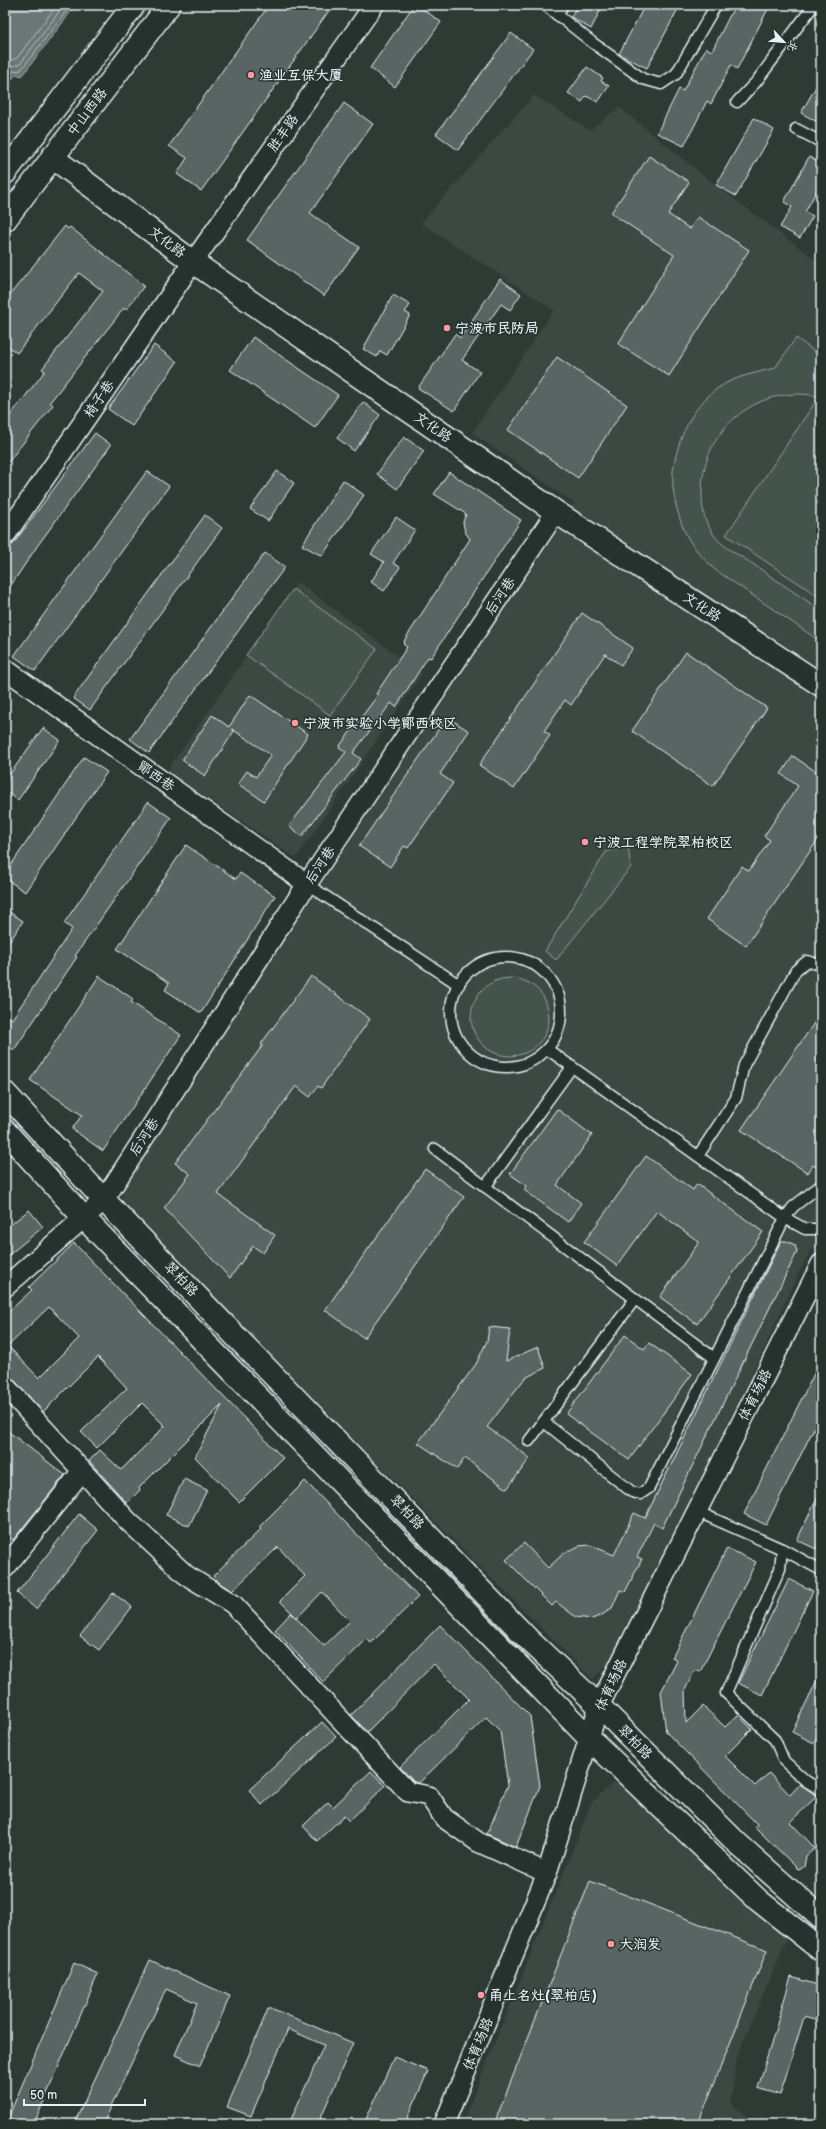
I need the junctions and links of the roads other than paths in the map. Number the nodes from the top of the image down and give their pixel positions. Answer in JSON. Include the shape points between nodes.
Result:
{"nodes":[{"id":1,"x":134,"y":5,"type":"edge"},
{"id":2,"x":169,"y":5,"type":"edge"},
{"id":3,"x":374,"y":5,"type":"edge"},
{"id":4,"x":545,"y":5,"type":"edge"},
{"id":5,"x":563,"y":5,"type":"edge"},
{"id":6,"x":716,"y":5,"type":"edge"},
{"id":7,"x":814,"y":5,"type":"edge"},
{"id":8,"x":557,"y":14,"type":"junction"},
{"id":9,"x":737,"y":102,"type":"dead end"},
{"id":10,"x":796,"y":130,"type":"dead end"},
{"id":11,"x":821,"y":142,"type":"edge"},
{"id":12,"x":52,"y":158,"type":"junction"},
{"id":13,"x":5,"y":173,"type":"edge"},
{"id":14,"x":5,"y":220,"type":"edge"},
{"id":15,"x":193,"y":262,"type":"junction"},
{"id":16,"x":556,"y":512,"type":"junction"},
{"id":17,"x":5,"y":536,"type":"edge"},
{"id":18,"x":5,"y":669,"type":"edge"},
{"id":19,"x":821,"y":686,"type":"edge"},
{"id":20,"x":307,"y":884,"type":"junction"},
{"id":21,"x":821,"y":965,"type":"edge"},
{"id":22,"x":459,"y":985,"type":"junction"},
{"id":23,"x":547,"y":1049,"type":"junction"},
{"id":24,"x":572,"y":1068,"type":"junction"},
{"id":25,"x":5,"y":1093,"type":"edge"},
{"id":26,"x":5,"y":1131,"type":"edge"},
{"id":27,"x":435,"y":1149,"type":"dead end"},
{"id":28,"x":698,"y":1156,"type":"junction"},
{"id":29,"x":821,"y":1185,"type":"edge"},
{"id":30,"x":485,"y":1187,"type":"junction"},
{"id":31,"x":104,"y":1200,"type":"junction"},
{"id":32,"x":785,"y":1218,"type":"junction"},
{"id":33,"x":85,"y":1219,"type":"junction"},
{"id":34,"x":821,"y":1229,"type":"edge"},
{"id":35,"x":821,"y":1264,"type":"edge"},
{"id":36,"x":5,"y":1287,"type":"edge"},
{"id":37,"x":635,"y":1299,"type":"junction"},
{"id":38,"x":714,"y":1358,"type":"junction"},
{"id":39,"x":5,"y":1386,"type":"edge"},
{"id":40,"x":544,"y":1422,"type":"junction"},
{"id":41,"x":529,"y":1441,"type":"dead end"},
{"id":42,"x":82,"y":1471,"type":"junction"},
{"id":43,"x":696,"y":1511,"type":"junction"},
{"id":44,"x":782,"y":1549,"type":"junction"},
{"id":45,"x":8,"y":1558,"type":"edge"},
{"id":46,"x":821,"y":1570,"type":"edge"},
{"id":47,"x":599,"y":1706,"type":"junction"},
{"id":48,"x":589,"y":1738,"type":"junction"},
{"id":49,"x":821,"y":1790,"type":"edge"},
{"id":50,"x":547,"y":1873,"type":"junction"},
{"id":51,"x":821,"y":1918,"type":"edge"},
{"id":52,"x":821,"y":1950,"type":"edge"},
{"id":53,"x":444,"y":2124,"type":"edge"}],
"edges":[{"from":1,"to":13,"type":"main road","name":"中山西路"},
{"from":2,"to":12,"type":"main road","name":"中山西路"},
{"from":3,"to":15,"type":"street","name":"胜丰路"},
{"from":4,"to":8,"type":"lane"},
{"from":5,"to":8,"type":"lane"},
{"from":6,"to":8,"type":"lane","via":[[676,74],[662,84],[643,79]]},
{"from":7,"to":9,"type":"lane","via":[[756,82]]},
{"from":10,"to":11,"type":"lane"},
{"from":12,"to":14,"type":"main road","name":"中山西路"},
{"from":12,"to":15,"type":"main road","name":"文化路"},
{"from":15,"to":16,"type":"main road","name":"文化路"},
{"from":15,"to":17,"type":"street","name":"椅子巷"},
{"from":16,"to":19,"type":"main road","name":"文化路"},
{"from":16,"to":20,"type":"street","name":"后河巷"},
{"from":18,"to":20,"type":"street","name":"鄮西巷"},
{"from":20,"to":22,"type":"lane"},
{"from":20,"to":31,"type":"street","name":"后河巷"},
{"from":21,"to":28,"type":"lane","via":[[807,961],[796,970],[744,1065],[736,1098]]},
{"from":22,"to":23,"type":"lane","via":[[453,1001],[453,1024],[457,1036],[470,1054],[490,1065],[512,1067],[533,1060]]},
{"from":22,"to":23,"type":"lane","via":[[471,970],[492,959],[515,958],[536,966],[552,982],[560,1002],[560,1025]]},
{"from":23,"to":24,"type":"lane"},
{"from":24,"to":28,"type":"lane"},
{"from":24,"to":30,"type":"lane"},
{"from":25,"to":31,"type":"main road","name":"翠柏路"},
{"from":26,"to":33,"type":"main road","name":"翠柏路"},
{"from":27,"to":30,"type":"lane"},
{"from":28,"to":32,"type":"lane"},
{"from":29,"to":32,"type":"lane","via":[[793,1206]]},
{"from":30,"to":37,"type":"lane"},
{"from":31,"to":33,"type":"street","name":"后河巷"},
{"from":31,"to":47,"type":"main road","name":"翠柏路","via":[[528,1639]]},
{"from":32,"to":34,"type":"lane","via":[[805,1228]]},
{"from":32,"to":38,"type":"lane"},
{"from":33,"to":36,"type":"street","name":"后河巷"},
{"from":33,"to":48,"type":"main road","name":"翠柏路"},
{"from":35,"to":43,"type":"street","name":"体育场路"},
{"from":37,"to":38,"type":"lane"},
{"from":37,"to":40,"type":"lane"},
{"from":38,"to":40,"type":"lane","via":[[649,1488],[640,1494],[632,1492]]},
{"from":39,"to":42,"type":"street"},
{"from":40,"to":41,"type":"lane"},
{"from":42,"to":45,"type":"street"},
{"from":42,"to":50,"type":"street","via":[[127,1520],[186,1575],[233,1604],[408,1792],[429,1796],[444,1818],[478,1842]]},
{"from":43,"to":44,"type":"lane"},
{"from":43,"to":47,"type":"street","name":"体育场路"},
{"from":44,"to":46,"type":"lane"},
{"from":44,"to":49,"type":"lane","via":[[780,1569],[726,1694],[775,1740],[784,1760],[806,1781]]},
{"from":47,"to":48,"type":"street","name":"体育场路"},
{"from":47,"to":51,"type":"main road","name":"翠柏路","via":[[738,1844]]},
{"from":48,"to":50,"type":"street","name":"体育场路"},
{"from":48,"to":52,"type":"main road","name":"翠柏路","via":[[758,1900]]},
{"from":50,"to":53,"type":"street","name":"体育场路"}]}
